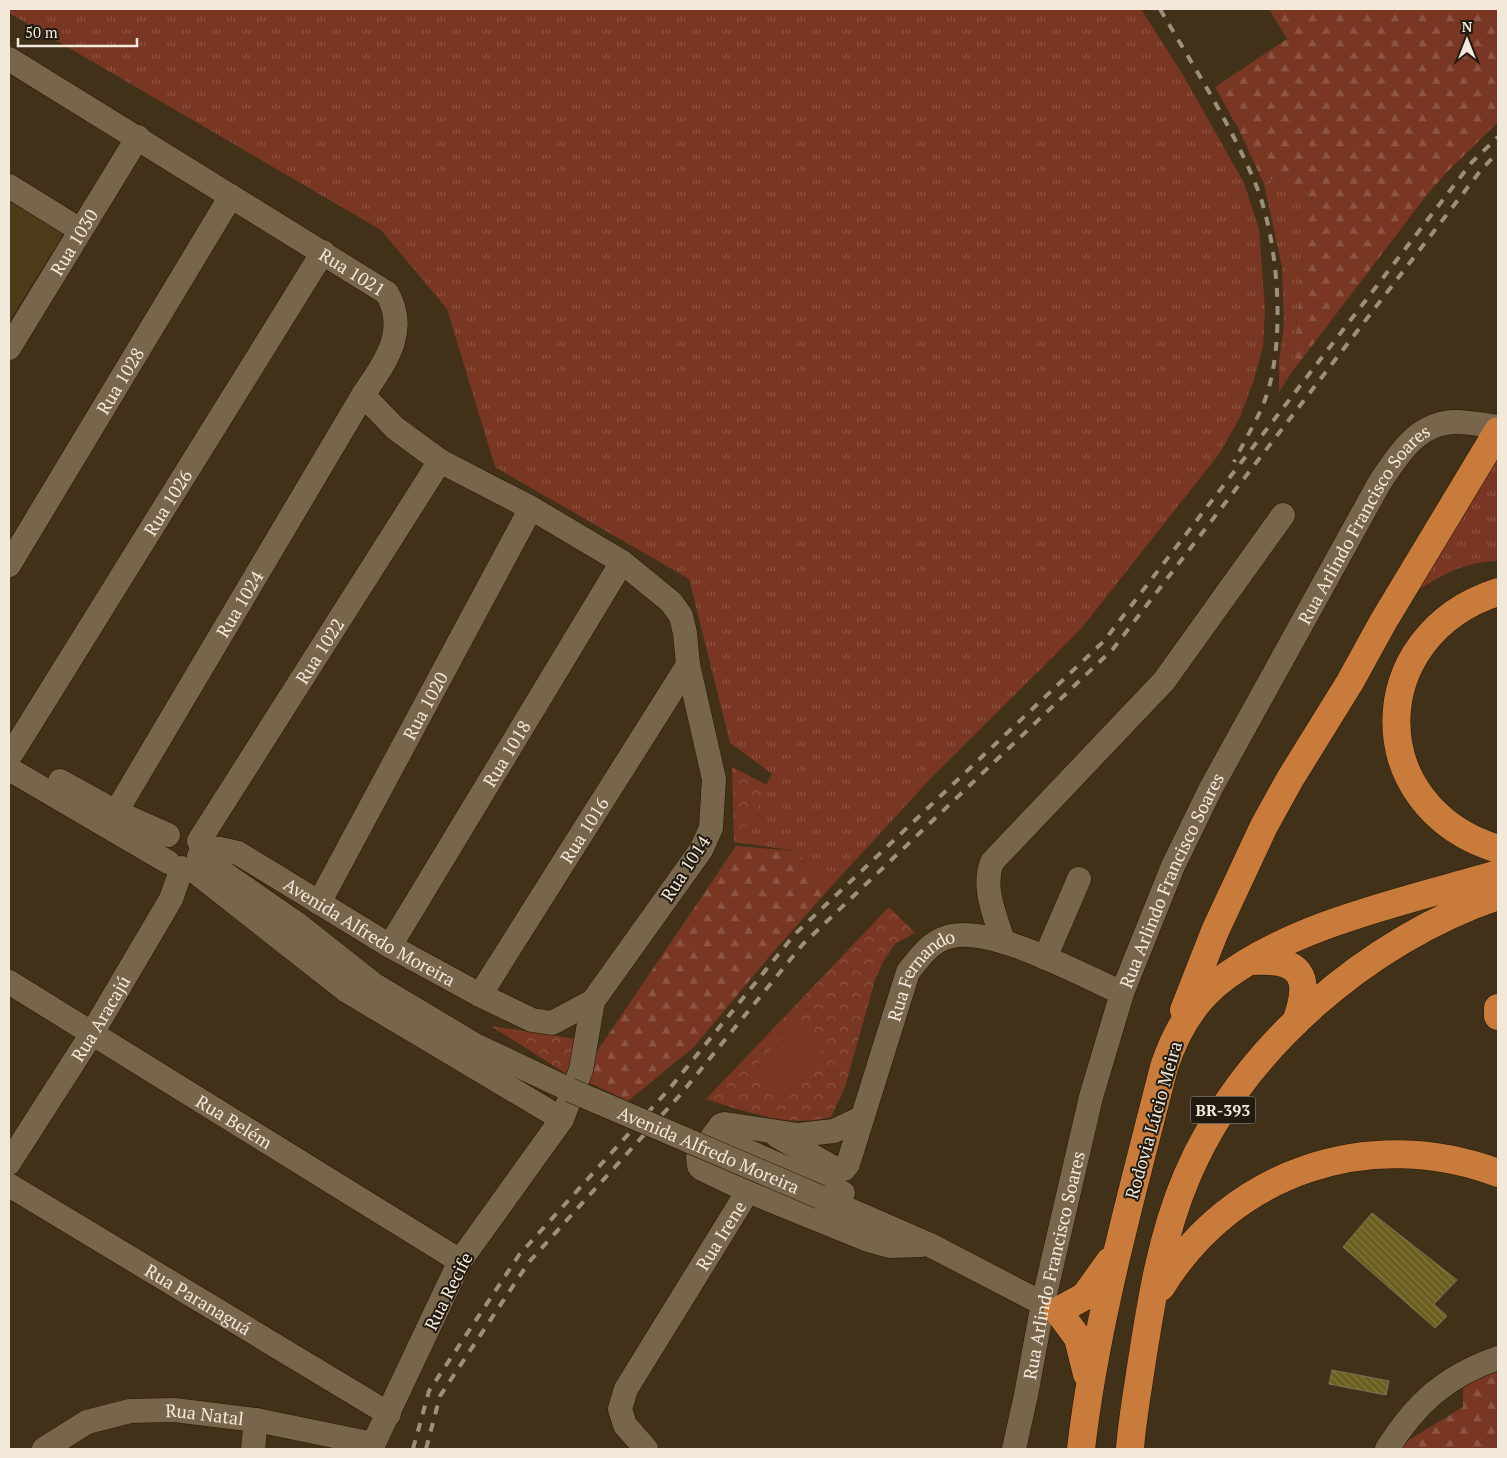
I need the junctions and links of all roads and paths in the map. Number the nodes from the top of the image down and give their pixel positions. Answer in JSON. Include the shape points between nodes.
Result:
{"nodes":[{"id":1,"x":9,"y":59,"type":"edge"},
{"id":2,"x":138,"y":137,"type":"junction"},
{"id":3,"x":9,"y":186,"type":"edge"},
{"id":4,"x":231,"y":196,"type":"junction"},
{"id":5,"x":80,"y":230,"type":"junction"},
{"id":6,"x":323,"y":252,"type":"junction"},
{"id":7,"x":9,"y":348,"type":"edge"},
{"id":8,"x":363,"y":395,"type":"junction"},
{"id":9,"x":1498,"y":426,"type":"edge"},
{"id":10,"x":1498,"y":431,"type":"edge"},
{"id":11,"x":440,"y":460,"type":"junction"},
{"id":12,"x":530,"y":508,"type":"junction"},
{"id":13,"x":1283,"y":515,"type":"dead end"},
{"id":14,"x":622,"y":562,"type":"junction"},
{"id":15,"x":9,"y":566,"type":"edge"},
{"id":16,"x":1498,"y":592,"type":"edge"},
{"id":17,"x":688,"y":665,"type":"junction"},
{"id":18,"x":10,"y":758,"type":"edge"},
{"id":19,"x":116,"y":812,"type":"junction"},
{"id":20,"x":168,"y":835,"type":"junction"},
{"id":21,"x":1498,"y":849,"type":"edge"},
{"id":22,"x":190,"y":857,"type":"junction"},
{"id":23,"x":1498,"y":874,"type":"edge"},
{"id":24,"x":1079,"y":879,"type":"dead end"},
{"id":25,"x":1498,"y":896,"type":"edge"},
{"id":26,"x":319,"y":903,"type":"junction"},
{"id":27,"x":277,"y":936,"type":"junction"},
{"id":28,"x":1003,"y":941,"type":"junction"},
{"id":29,"x":390,"y":946,"type":"junction"},
{"id":30,"x":1045,"y":958,"type":"junction"},
{"id":31,"x":1251,"y":961,"type":"junction"},
{"id":32,"x":369,"y":981,"type":"junction"},
{"id":33,"x":9,"y":982,"type":"edge"},
{"id":34,"x":1122,"y":993,"type":"junction"},
{"id":35,"x":480,"y":995,"type":"junction"},
{"id":36,"x":593,"y":1001,"type":"junction"},
{"id":37,"x":1498,"y":1008,"type":"edge"},
{"id":38,"x":1498,"y":1016,"type":"edge"},
{"id":39,"x":1296,"y":1022,"type":"junction"},
{"id":40,"x":91,"y":1034,"type":"junction"},
{"id":41,"x":1173,"y":1040,"type":"junction"},
{"id":42,"x":861,"y":1118,"type":"junction"},
{"id":43,"x":562,"y":1119,"type":"junction"},
{"id":44,"x":771,"y":1133,"type":"junction"},
{"id":45,"x":713,"y":1136,"type":"junction"},
{"id":46,"x":9,"y":1163,"type":"edge"},
{"id":47,"x":1498,"y":1173,"type":"edge"},
{"id":48,"x":9,"y":1185,"type":"edge"},
{"id":49,"x":748,"y":1191,"type":"junction"},
{"id":50,"x":930,"y":1245,"type":"junction"},
{"id":51,"x":1117,"y":1250,"type":"junction"},
{"id":52,"x":460,"y":1261,"type":"junction"},
{"id":53,"x":1151,"y":1303,"type":"junction"},
{"id":54,"x":1051,"y":1307,"type":"junction"},
{"id":55,"x":1498,"y":1358,"type":"edge"},
{"id":56,"x":1088,"y":1394,"type":"junction"},
{"id":57,"x":389,"y":1414,"type":"junction"},
{"id":58,"x":256,"y":1420,"type":"junction"},
{"id":59,"x":372,"y":1447,"type":"edge"},
{"id":60,"x":44,"y":1449,"type":"edge"},
{"id":61,"x":253,"y":1449,"type":"edge"},
{"id":62,"x":646,"y":1449,"type":"edge"},
{"id":63,"x":1014,"y":1449,"type":"edge"},
{"id":64,"x":1081,"y":1449,"type":"edge"},
{"id":65,"x":1130,"y":1449,"type":"edge"},
{"id":66,"x":1387,"y":1449,"type":"edge"}],
"edges":[{"from":1,"to":2,"type":"street","name":"Rua 1021"},
{"from":2,"to":4,"type":"street","name":"Rua 1021"},
{"from":2,"to":5,"type":"street","name":"Rua 1030"},
{"from":3,"to":5,"type":"street"},
{"from":4,"to":6,"type":"street","name":"Rua 1021"},
{"from":4,"to":15,"type":"street","name":"Rua 1028"},
{"from":5,"to":7,"type":"street","name":"Rua 1030"},
{"from":6,"to":8,"type":"street","name":"Rua 1021","via":[[387,293],[395,306],[394,340],[384,363]]},
{"from":6,"to":18,"type":"street","name":"Rua 1026"},
{"from":8,"to":11,"type":"street","via":[[395,428]]},
{"from":8,"to":19,"type":"street","name":"Rua 1024"},
{"from":9,"to":34,"type":"street","name":"Rua Arlindo Francisco Soares","via":[[1455,422],[1420,432],[1403,449],[1380,482],[1211,788],[1173,866]]},
{"from":10,"to":41,"type":"highway","via":[[1264,826],[1214,931]]},
{"from":11,"to":12,"type":"street"},
{"from":11,"to":22,"type":"street","name":"Rua 1022"},
{"from":12,"to":14,"type":"street"},
{"from":12,"to":26,"type":"street","name":"Rua 1020"},
{"from":13,"to":28,"type":"street","via":[[1164,681],[992,862],[987,875],[988,891]]},
{"from":14,"to":17,"type":"street","name":"Rua 1014","via":[[671,602],[681,616]]},
{"from":14,"to":29,"type":"street","name":"Rua 1018"},
{"from":16,"to":21,"type":"highway","via":[[1455,611],[1432,632],[1415,654],[1405,674],[1396,716],[1396,737],[1403,761],[1426,805],[1461,832]]},
{"from":17,"to":35,"type":"street","name":"Rua 1016"},
{"from":17,"to":36,"type":"street","name":"Rua 1014","via":[[714,779],[710,828],[701,850]]},
{"from":18,"to":19,"type":"street"},
{"from":18,"to":22,"type":"street","name":"Avenida Alfredo Moreira"},
{"from":19,"to":20,"type":"street"},
{"from":20,"to":22,"type":"street","via":[[162,848]]},
{"from":20,"to":22,"type":"street","via":[[182,829],[189,831]]},
{"from":22,"to":26,"type":"street","name":"Avenida Alfredo Moreira","via":[[220,849],[238,854]]},
{"from":22,"to":27,"type":"street","name":"Avenida Alfredo Moreira"},
{"from":22,"to":32,"type":"street","name":"Avenida Alfredo Moreira","via":[[296,923]]},
{"from":22,"to":40,"type":"street","name":"Rua Aracajú","via":[[171,899]]},
{"from":23,"to":31,"type":"highway","name":"Rodovia Lúcio Meira","via":[[1336,922],[1274,947]]},
{"from":24,"to":30,"type":"street"},
{"from":25,"to":39,"type":"highway","number":"BR-393","via":[[1435,922],[1386,949]]},
{"from":26,"to":29,"type":"street","name":"Avenida Alfredo Moreira"},
{"from":27,"to":32,"type":"street","name":"Avenida Alfredo Moreira"},
{"from":27,"to":43,"type":"street","name":"Avenida Alfredo Moreira","via":[[347,991]]},
{"from":28,"to":30,"type":"street","name":"Rua Fernando"},
{"from":28,"to":42,"type":"street","name":"Rua Fernando","via":[[965,934],[948,937],[933,944],[920,957],[908,972]]},
{"from":29,"to":35,"type":"street","name":"Avenida Alfredo Moreira"},
{"from":30,"to":34,"type":"street","name":"Rua Fernando"},
{"from":31,"to":39,"type":"highway","via":[[1283,962],[1300,972],[1304,998]]},
{"from":31,"to":41,"type":"highway","name":"Rodovia Lúcio Meira","via":[[1215,985]]},
{"from":32,"to":50,"type":"street","name":"Avenida Alfredo Moreira","bridge":true,"via":[[520,1067]]},
{"from":33,"to":40,"type":"street","name":"Rua Belém"},
{"from":34,"to":54,"type":"street","name":"Rua Arlindo Francisco Soares","via":[[1091,1097]]},
{"from":35,"to":36,"type":"street","name":"Avenida Alfredo Moreira","via":[[532,1020],[552,1023]]},
{"from":36,"to":43,"type":"street","name":"Rua 1014","via":[[580,1070]]},
{"from":37,"to":38,"type":"highway"},
{"from":39,"to":53,"type":"highway","number":"BR-393","via":[[1243,1080],[1207,1135],[1172,1214]]},
{"from":40,"to":46,"type":"street","name":"Rua Aracajú"},
{"from":40,"to":52,"type":"street","name":"Rua Belém"},
{"from":41,"to":51,"type":"highway","name":"Rodovia Lúcio Meira"},
{"from":42,"to":44,"type":"street","name":"Rua Irene","via":[[834,1132]]},
{"from":42,"to":44,"type":"street","name":"Rua Fernando","via":[[844,1169],[836,1169]]},
{"from":43,"to":52,"type":"street","name":"Rua Recife"},
{"from":44,"to":45,"type":"street","name":"Rua Irene","via":[[724,1124]]},
{"from":45,"to":49,"type":"street","name":"Rua Irene","via":[[698,1157],[698,1166]]},
{"from":45,"to":50,"type":"street","via":[[834,1190],[883,1207],[918,1227]]},
{"from":47,"to":53,"type":"highway","via":[[1430,1156],[1399,1154],[1345,1157],[1301,1171],[1230,1208],[1197,1238],[1173,1267]]},
{"from":48,"to":57,"type":"street","name":"Rua Paranaguá"},
{"from":49,"to":50,"type":"street","via":[[868,1240],[890,1246]]},
{"from":49,"to":62,"type":"street","name":"Rua Irene","via":[[626,1389],[620,1409],[625,1424]]},
{"from":50,"to":54,"type":"street","name":"Avenida Alfredo Moreira"},
{"from":51,"to":54,"type":"highway","via":[[1084,1296]]},
{"from":51,"to":56,"type":"highway","name":"Rodovia Lúcio Meira"},
{"from":52,"to":57,"type":"street","name":"Rua Recife"},
{"from":53,"to":65,"type":"highway","number":"BR-393"},
{"from":54,"to":56,"type":"highway","via":[[1078,1338],[1087,1368]]},
{"from":54,"to":63,"type":"street","name":"Rua Arlindo Francisco Soares"},
{"from":55,"to":66,"type":"street","via":[[1463,1372],[1430,1395],[1404,1422]]},
{"from":56,"to":64,"type":"highway","name":"Rodovia Lúcio Meira"},
{"from":57,"to":59,"type":"street","name":"Rua Recife"},
{"from":58,"to":59,"type":"street","name":"Rua Natal"},
{"from":58,"to":60,"type":"street","name":"Rua Natal","via":[[174,1410],[130,1411],[87,1422]]},
{"from":58,"to":61,"type":"street"}]}
